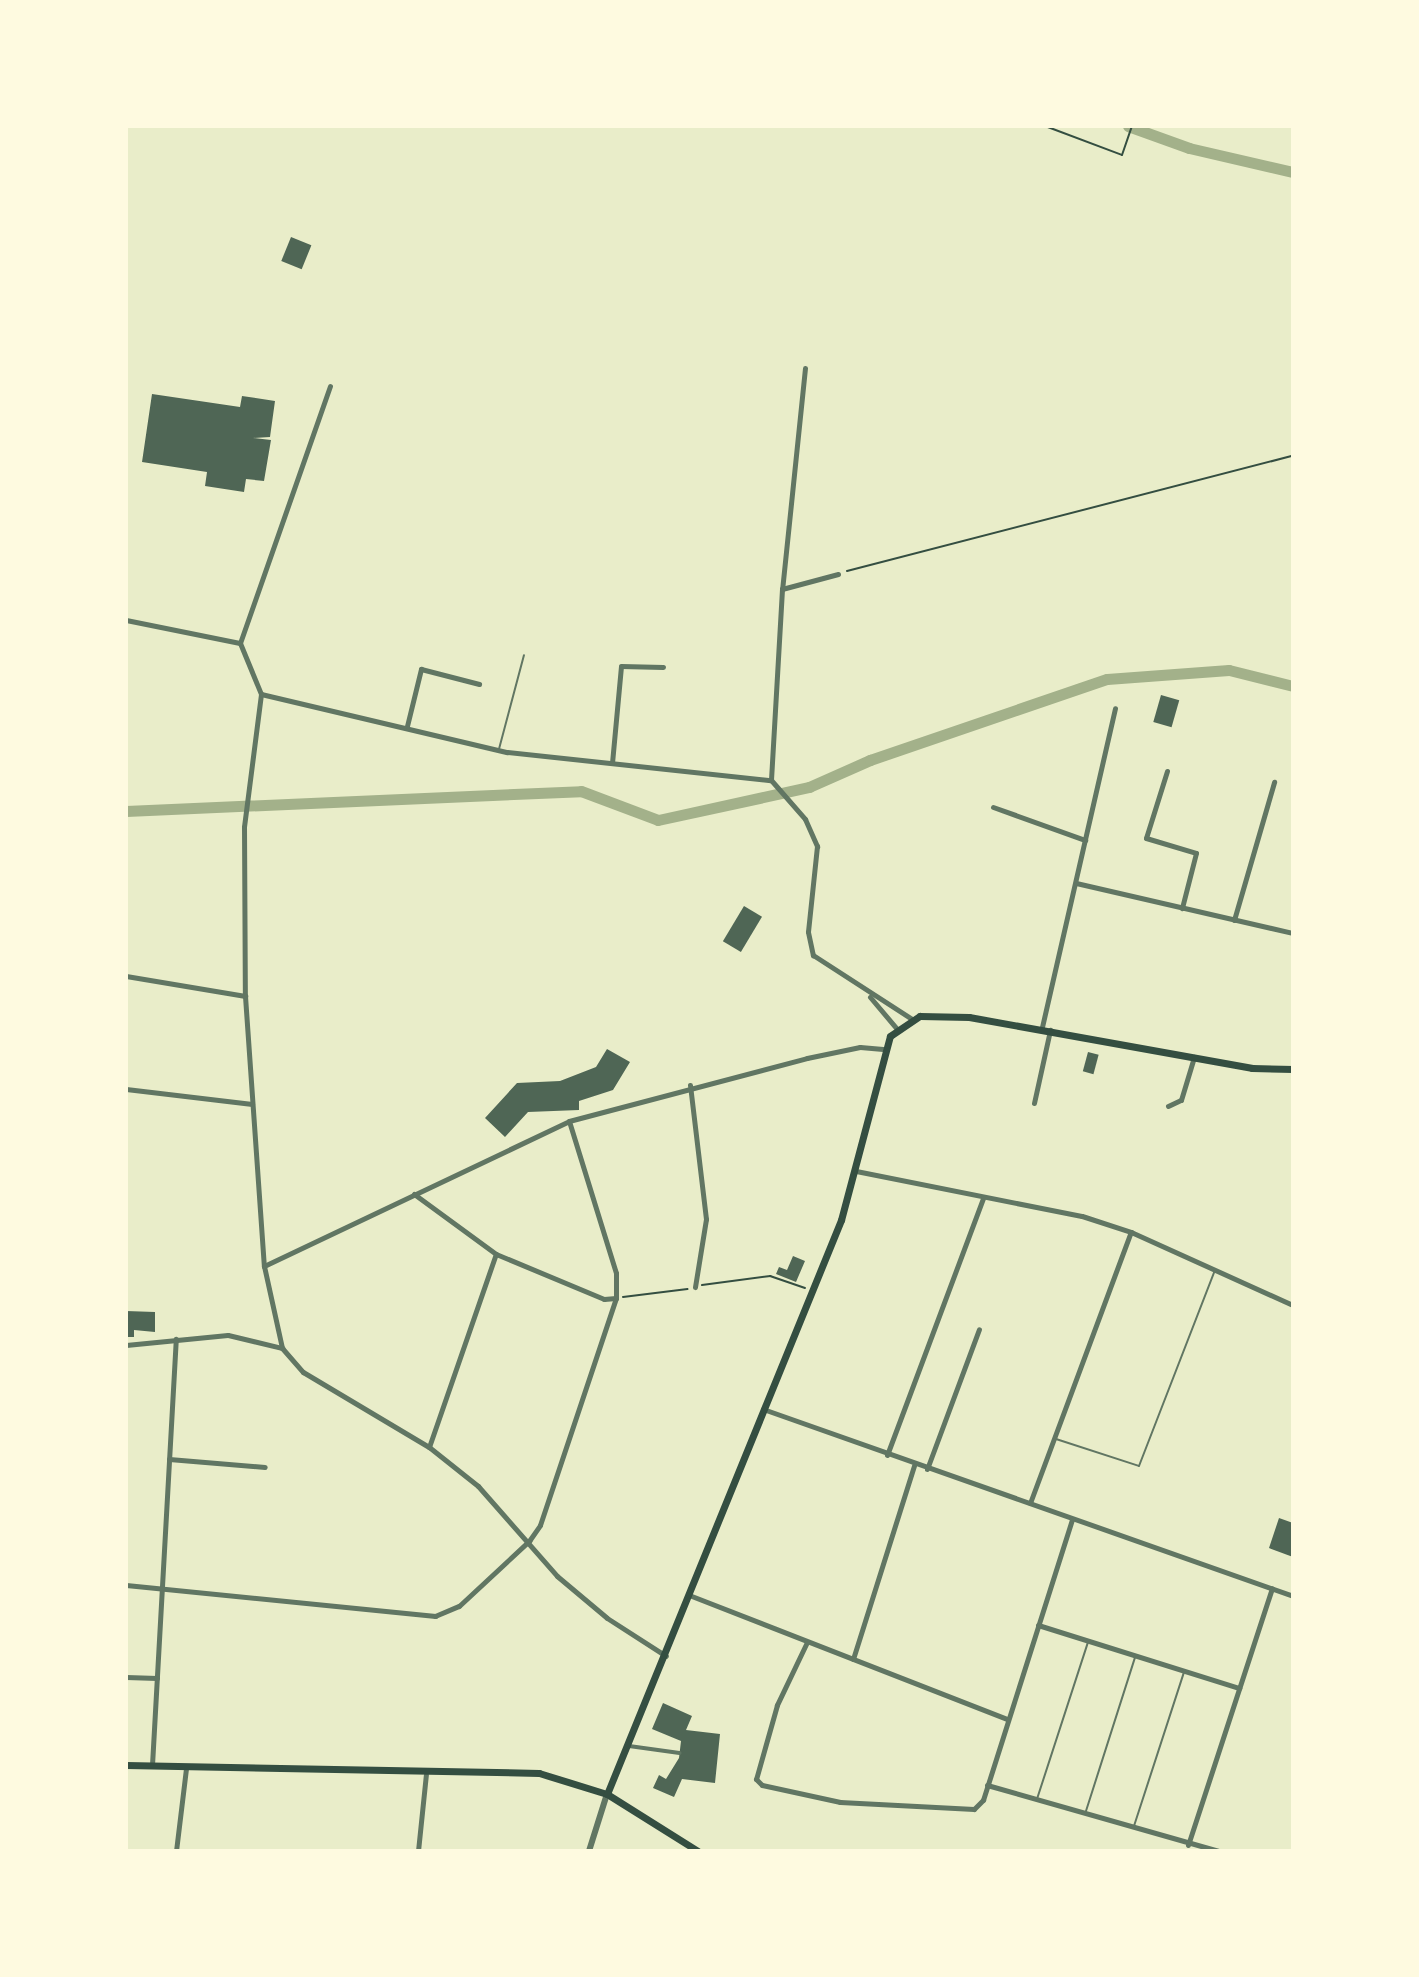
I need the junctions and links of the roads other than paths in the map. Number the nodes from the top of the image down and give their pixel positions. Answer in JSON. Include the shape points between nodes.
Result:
{"nodes":[{"id":1,"x":805,"y":368,"type":"dead end"},
{"id":2,"x":330,"y":386,"type":"dead end"},
{"id":3,"x":838,"y":574,"type":"road end"},
{"id":4,"x":782,"y":589,"type":"junction"},
{"id":5,"x":126,"y":620,"type":"edge"},
{"id":6,"x":240,"y":643,"type":"junction"},
{"id":7,"x":524,"y":655,"type":"dead end"},
{"id":8,"x":663,"y":667,"type":"dead end"},
{"id":9,"x":479,"y":684,"type":"dead end"},
{"id":10,"x":261,"y":694,"type":"junction"},
{"id":11,"x":1115,"y":708,"type":"dead end"},
{"id":12,"x":407,"y":726,"type":"junction"},
{"id":13,"x":499,"y":750,"type":"junction"},
{"id":14,"x":612,"y":763,"type":"junction"},
{"id":15,"x":1167,"y":771,"type":"dead end"},
{"id":16,"x":773,"y":782,"type":"junction"},
{"id":17,"x":1274,"y":782,"type":"dead end"},
{"id":18,"x":993,"y":807,"type":"dead end"},
{"id":19,"x":1085,"y":840,"type":"junction"},
{"id":20,"x":1076,"y":883,"type":"junction"},
{"id":21,"x":1182,"y":908,"type":"junction"},
{"id":22,"x":1234,"y":920,"type":"junction"},
{"id":23,"x":1293,"y":933,"type":"edge"},
{"id":24,"x":126,"y":976,"type":"edge"},
{"id":25,"x":867,"y":993,"type":"junction"},
{"id":26,"x":245,"y":996,"type":"junction"},
{"id":27,"x":912,"y":1019,"type":"junction"},
{"id":28,"x":1046,"y":1028,"type":"junction"},
{"id":29,"x":897,"y":1029,"type":"junction"},
{"id":30,"x":883,"y":1049,"type":"junction"},
{"id":31,"x":1194,"y":1057,"type":"junction"},
{"id":32,"x":1293,"y":1069,"type":"edge"},
{"id":33,"x":690,"y":1085,"type":"junction"},
{"id":34,"x":126,"y":1089,"type":"edge"},
{"id":35,"x":1034,"y":1103,"type":"dead end"},
{"id":36,"x":252,"y":1104,"type":"junction"},
{"id":37,"x":1168,"y":1106,"type":"dead end"},
{"id":38,"x":569,"y":1121,"type":"junction"},
{"id":39,"x":856,"y":1171,"type":"junction"},
{"id":40,"x":414,"y":1194,"type":"junction"},
{"id":41,"x":983,"y":1198,"type":"junction"},
{"id":42,"x":1131,"y":1232,"type":"junction"},
{"id":43,"x":496,"y":1254,"type":"junction"},
{"id":44,"x":264,"y":1266,"type":"junction"},
{"id":45,"x":1215,"y":1269,"type":"junction"},
{"id":46,"x":695,"y":1287,"type":"road end"},
{"id":47,"x":616,"y":1298,"type":"junction"},
{"id":48,"x":1293,"y":1305,"type":"edge"},
{"id":49,"x":979,"y":1329,"type":"dead end"},
{"id":50,"x":176,"y":1339,"type":"junction"},
{"id":51,"x":126,"y":1345,"type":"edge"},
{"id":52,"x":282,"y":1348,"type":"junction"},
{"id":53,"x":763,"y":1409,"type":"junction"},
{"id":54,"x":1055,"y":1438,"type":"junction"},
{"id":55,"x":429,"y":1447,"type":"junction"},
{"id":56,"x":887,"y":1455,"type":"junction"},
{"id":57,"x":169,"y":1459,"type":"junction"},
{"id":58,"x":914,"y":1465,"type":"junction"},
{"id":59,"x":265,"y":1467,"type":"dead end"},
{"id":60,"x":927,"y":1469,"type":"junction"},
{"id":61,"x":1030,"y":1503,"type":"junction"},
{"id":62,"x":1072,"y":1519,"type":"junction"},
{"id":63,"x":529,"y":1541,"type":"junction"},
{"id":64,"x":126,"y":1585,"type":"edge"},
{"id":65,"x":163,"y":1586,"type":"junction"},
{"id":66,"x":1272,"y":1588,"type":"junction"},
{"id":67,"x":689,"y":1595,"type":"junction"},
{"id":68,"x":1293,"y":1596,"type":"edge"},
{"id":69,"x":1038,"y":1625,"type":"junction"},
{"id":70,"x":1088,"y":1640,"type":"junction"},
{"id":71,"x":807,"y":1642,"type":"junction"},
{"id":72,"x":666,"y":1656,"type":"junction"},
{"id":73,"x":1135,"y":1656,"type":"junction"},
{"id":74,"x":853,"y":1659,"type":"junction"},
{"id":75,"x":1184,"y":1671,"type":"junction"},
{"id":76,"x":126,"y":1677,"type":"edge"},
{"id":77,"x":157,"y":1678,"type":"junction"},
{"id":78,"x":1239,"y":1688,"type":"junction"},
{"id":79,"x":1007,"y":1719,"type":"junction"},
{"id":80,"x":629,"y":1746,"type":"junction"},
{"id":81,"x":680,"y":1753,"type":"dead end"},
{"id":82,"x":126,"y":1765,"type":"edge"},
{"id":83,"x":152,"y":1766,"type":"junction"},
{"id":84,"x":186,"y":1768,"type":"junction"},
{"id":85,"x":426,"y":1774,"type":"junction"},
{"id":86,"x":987,"y":1785,"type":"junction"},
{"id":87,"x":607,"y":1794,"type":"junction"},
{"id":88,"x":1037,"y":1799,"type":"junction"},
{"id":89,"x":1085,"y":1814,"type":"junction"},
{"id":90,"x":1134,"y":1828,"type":"junction"},
{"id":91,"x":1188,"y":1845,"type":"junction"},
{"id":92,"x":176,"y":1851,"type":"edge"},
{"id":93,"x":418,"y":1851,"type":"edge"},
{"id":94,"x":589,"y":1851,"type":"edge"},
{"id":95,"x":698,"y":1851,"type":"edge"},
{"id":96,"x":1218,"y":1851,"type":"edge"}],
"edges":[{"from":1,"to":4,"type":"street"},
{"from":2,"to":6,"type":"street"},
{"from":3,"to":4,"type":"street"},
{"from":4,"to":16,"type":"street"},
{"from":5,"to":6,"type":"street"},
{"from":6,"to":10,"type":"street"},
{"from":7,"to":13,"type":"lane"},
{"from":8,"to":14,"type":"street","via":[[621,666]]},
{"from":9,"to":12,"type":"street","via":[[421,669]]},
{"from":10,"to":12,"type":"street"},
{"from":10,"to":26,"type":"street","via":[[244,827]]},
{"from":11,"to":19,"type":"street"},
{"from":12,"to":13,"type":"street"},
{"from":13,"to":14,"type":"street"},
{"from":14,"to":16,"type":"street"},
{"from":15,"to":21,"type":"street","via":[[1146,838],[1196,853]]},
{"from":16,"to":25,"type":"street","via":[[792,802],[817,846],[810,950]]},
{"from":17,"to":22,"type":"street"},
{"from":18,"to":19,"type":"street"},
{"from":19,"to":20,"type":"street"},
{"from":20,"to":21,"type":"street"},
{"from":20,"to":28,"type":"street"},
{"from":21,"to":22,"type":"street"},
{"from":22,"to":23,"type":"street"},
{"from":24,"to":26,"type":"street"},
{"from":25,"to":27,"type":"street"},
{"from":25,"to":29,"type":"street"},
{"from":26,"to":36,"type":"street"},
{"from":27,"to":28,"type":"main road","via":[[953,1016]]},
{"from":27,"to":29,"type":"main road"},
{"from":28,"to":31,"type":"main road"},
{"from":28,"to":35,"type":"street"},
{"from":29,"to":30,"type":"main road"},
{"from":30,"to":33,"type":"street","via":[[860,1047]]},
{"from":30,"to":39,"type":"main road"},
{"from":31,"to":32,"type":"main road"},
{"from":31,"to":37,"type":"street","via":[[1181,1100]]},
{"from":33,"to":38,"type":"street"},
{"from":33,"to":46,"type":"street","via":[[706,1219]]},
{"from":34,"to":36,"type":"street"},
{"from":36,"to":44,"type":"street"},
{"from":38,"to":40,"type":"street"},
{"from":38,"to":47,"type":"street","via":[[616,1273]]},
{"from":39,"to":41,"type":"street"},
{"from":39,"to":53,"type":"main road","via":[[814,1291]]},
{"from":40,"to":43,"type":"street"},
{"from":40,"to":44,"type":"street"},
{"from":41,"to":42,"type":"street","via":[[1082,1216]]},
{"from":41,"to":56,"type":"street"},
{"from":42,"to":45,"type":"street"},
{"from":42,"to":54,"type":"street"},
{"from":43,"to":47,"type":"street","via":[[604,1299]]},
{"from":43,"to":55,"type":"street"},
{"from":44,"to":52,"type":"street"},
{"from":45,"to":48,"type":"street"},
{"from":45,"to":54,"type":"lane","via":[[1139,1466]]},
{"from":47,"to":63,"type":"street","via":[[540,1525]]},
{"from":49,"to":60,"type":"street"},
{"from":50,"to":51,"type":"street"},
{"from":50,"to":52,"type":"street","via":[[228,1335]]},
{"from":50,"to":57,"type":"street"},
{"from":52,"to":55,"type":"street","via":[[303,1372]]},
{"from":53,"to":56,"type":"street"},
{"from":53,"to":67,"type":"main road"},
{"from":54,"to":61,"type":"street"},
{"from":55,"to":63,"type":"street","via":[[478,1486]]},
{"from":56,"to":58,"type":"street"},
{"from":57,"to":59,"type":"street"},
{"from":57,"to":65,"type":"street"},
{"from":58,"to":60,"type":"street"},
{"from":58,"to":74,"type":"street"},
{"from":60,"to":61,"type":"street"},
{"from":61,"to":62,"type":"street"},
{"from":62,"to":66,"type":"street"},
{"from":62,"to":69,"type":"street"},
{"from":63,"to":65,"type":"street","via":[[459,1606],[435,1616]]},
{"from":63,"to":72,"type":"street","via":[[557,1576],[596,1609]]},
{"from":64,"to":65,"type":"street"},
{"from":65,"to":77,"type":"street"},
{"from":66,"to":68,"type":"street"},
{"from":66,"to":78,"type":"street"},
{"from":67,"to":71,"type":"street"},
{"from":67,"to":72,"type":"main road"},
{"from":69,"to":70,"type":"street"},
{"from":69,"to":79,"type":"street"},
{"from":70,"to":73,"type":"street"},
{"from":70,"to":88,"type":"lane"},
{"from":71,"to":74,"type":"street"},
{"from":71,"to":86,"type":"street","via":[[777,1705],[756,1779],[762,1785],[873,1806],[967,1811],[983,1800]]},
{"from":72,"to":80,"type":"main road"},
{"from":73,"to":75,"type":"street"},
{"from":73,"to":89,"type":"lane"},
{"from":74,"to":79,"type":"street"},
{"from":75,"to":78,"type":"street"},
{"from":75,"to":90,"type":"lane"},
{"from":76,"to":77,"type":"street"},
{"from":77,"to":83,"type":"street"},
{"from":78,"to":91,"type":"street"},
{"from":79,"to":86,"type":"street"},
{"from":80,"to":81,"type":"street"},
{"from":80,"to":87,"type":"main road"},
{"from":82,"to":83,"type":"main road"},
{"from":83,"to":84,"type":"main road"},
{"from":84,"to":85,"type":"main road"},
{"from":84,"to":92,"type":"street"},
{"from":85,"to":87,"type":"main road","via":[[539,1773]]},
{"from":85,"to":93,"type":"street"},
{"from":86,"to":88,"type":"street"},
{"from":87,"to":94,"type":"street"},
{"from":87,"to":95,"type":"main road"},
{"from":88,"to":89,"type":"street"},
{"from":89,"to":90,"type":"street"},
{"from":90,"to":91,"type":"street"},
{"from":91,"to":96,"type":"street"}]}
